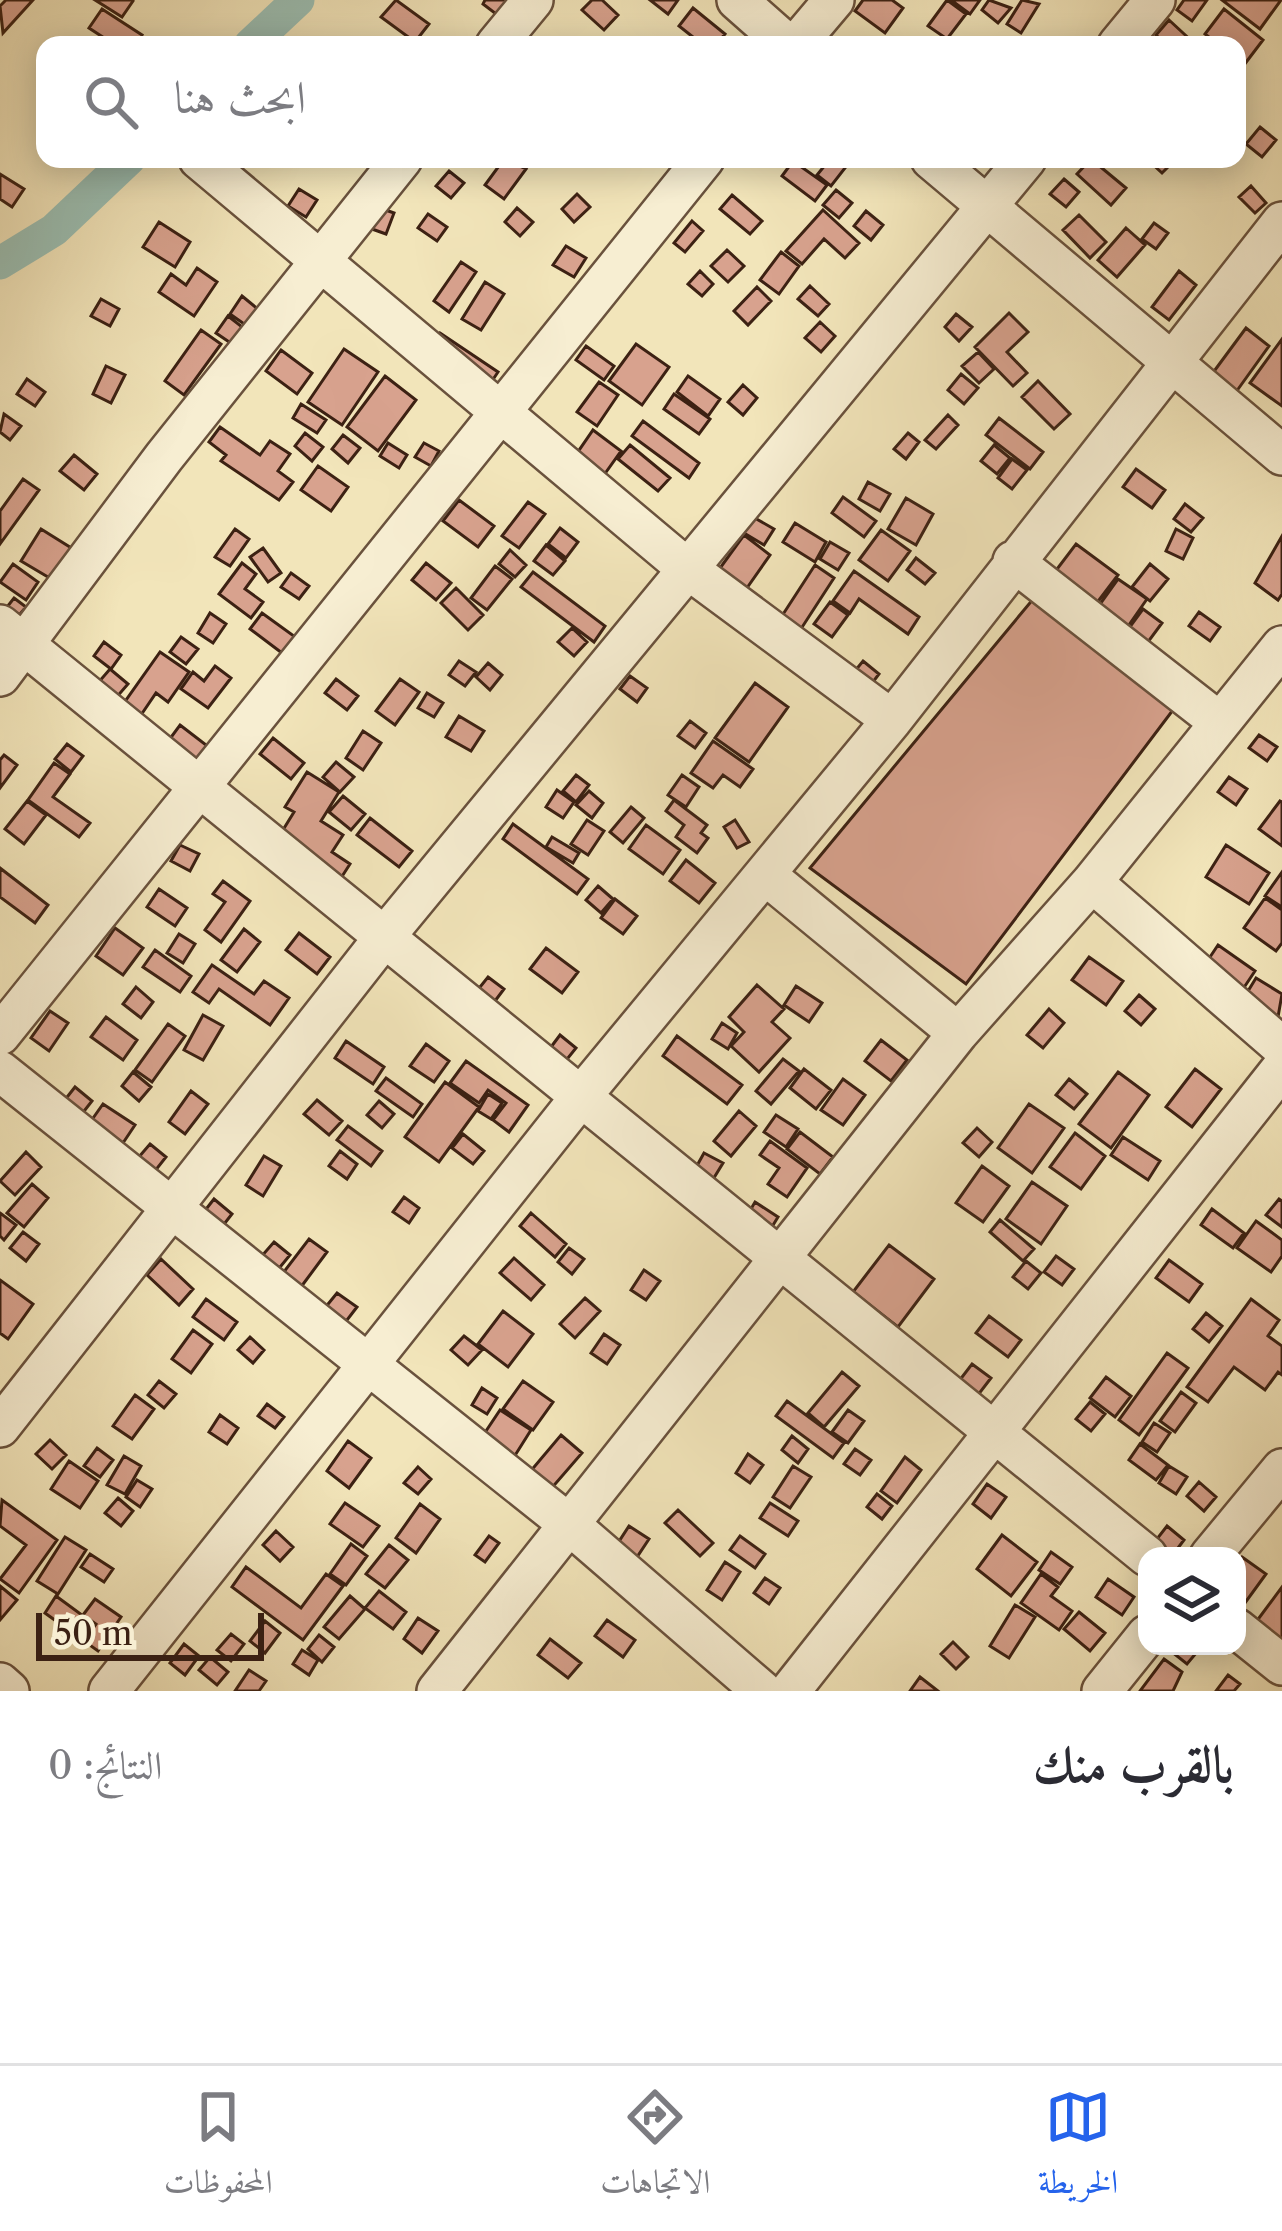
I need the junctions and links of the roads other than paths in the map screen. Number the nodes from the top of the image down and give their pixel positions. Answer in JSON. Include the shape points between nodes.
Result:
{"nodes":[{"id":1,"x":533,"y":0,"type":"edge"},
{"id":2,"x":736,"y":0,"type":"edge"},
{"id":3,"x":834,"y":0,"type":"edge"},
{"id":4,"x":1155,"y":0,"type":"edge"},
{"id":5,"x":503,"y":36,"type":"edge"},
{"id":6,"x":781,"y":36,"type":"edge"},
{"id":7,"x":800,"y":36,"type":"edge"},
{"id":8,"x":1125,"y":36,"type":"edge"},
{"id":9,"x":210,"y":168,"type":"edge"},
{"id":10,"x":395,"y":168,"type":"edge"},
{"id":11,"x":697,"y":168,"type":"edge"},
{"id":12,"x":942,"y":168,"type":"edge"},
{"id":13,"x":1019,"y":168,"type":"edge"},
{"id":14,"x":988,"y":205,"type":"junction"},
{"id":15,"x":1282,"y":222,"type":"edge"},
{"id":16,"x":321,"y":258,"type":"junction"},
{"id":17,"x":1170,"y":360,"type":"junction"},
{"id":18,"x":500,"y":415,"type":"junction"},
{"id":19,"x":1282,"y":455,"type":"edge"},
{"id":20,"x":1013,"y":561,"type":"junction"},
{"id":21,"x":684,"y":566,"type":"junction"},
{"id":22,"x":13,"y":635,"type":"edge"},
{"id":23,"x":1282,"y":646,"type":"edge"},
{"id":24,"x":0,"y":676,"type":"edge"},
{"id":25,"x":892,"y":720,"type":"junction"},
{"id":26,"x":1218,"y":721,"type":"junction"},
{"id":27,"x":203,"y":788,"type":"junction"},
{"id":28,"x":766,"y":876,"type":"junction"},
{"id":29,"x":1092,"y":882,"type":"junction"},
{"id":30,"x":386,"y":935,"type":"junction"},
{"id":31,"x":958,"y":1033,"type":"junction"},
{"id":32,"x":0,"y":1035,"type":"edge"},
{"id":33,"x":1282,"y":1047,"type":"edge"},
{"id":34,"x":1282,"y":1068,"type":"edge"},
{"id":35,"x":0,"y":1071,"type":"edge"},
{"id":36,"x":583,"y":1094,"type":"junction"},
{"id":37,"x":173,"y":1206,"type":"junction"},
{"id":38,"x":784,"y":1257,"type":"junction"},
{"id":39,"x":372,"y":1365,"type":"junction"},
{"id":40,"x":0,"y":1427,"type":"edge"},
{"id":41,"x":996,"y":1431,"type":"junction"},
{"id":42,"x":1282,"y":1469,"type":"edge"},
{"id":43,"x":570,"y":1525,"type":"junction"},
{"id":44,"x":1217,"y":1547,"type":"edge"},
{"id":45,"x":1138,"y":1548,"type":"edge"},
{"id":46,"x":1246,"y":1636,"type":"edge"},
{"id":47,"x":1138,"y":1646,"type":"edge"},
{"id":48,"x":1282,"y":1665,"type":"edge"},
{"id":49,"x":0,"y":1683,"type":"edge"},
{"id":50,"x":10,"y":1691,"type":"edge"},
{"id":51,"x":109,"y":1691,"type":"edge"},
{"id":52,"x":437,"y":1691,"type":"edge"},
{"id":53,"x":762,"y":1691,"type":"edge"},
{"id":54,"x":790,"y":1691,"type":"edge"},
{"id":55,"x":1102,"y":1691,"type":"edge"}],
"edges":[{"from":1,"to":5,"type":"street"},
{"from":2,"to":6,"type":"street"},
{"from":3,"to":7,"type":"street"},
{"from":4,"to":8,"type":"street"},
{"from":9,"to":16,"type":"street"},
{"from":10,"to":16,"type":"street"},
{"from":11,"to":18,"type":"street"},
{"from":12,"to":14,"type":"street"},
{"from":13,"to":14,"type":"street"},
{"from":14,"to":17,"type":"street"},
{"from":14,"to":21,"type":"street"},
{"from":15,"to":17,"type":"street"},
{"from":16,"to":18,"type":"street"},
{"from":16,"to":22,"type":"street"},
{"from":17,"to":19,"type":"street"},
{"from":17,"to":20,"type":"street"},
{"from":18,"to":21,"type":"street"},
{"from":18,"to":27,"type":"street"},
{"from":20,"to":25,"type":"street"},
{"from":20,"to":26,"type":"street"},
{"from":21,"to":25,"type":"street"},
{"from":21,"to":30,"type":"street"},
{"from":22,"to":24,"type":"street"},
{"from":22,"to":27,"type":"street"},
{"from":23,"to":26,"type":"street"},
{"from":25,"to":28,"type":"street"},
{"from":26,"to":29,"type":"street"},
{"from":27,"to":30,"type":"street"},
{"from":27,"to":32,"type":"street"},
{"from":28,"to":31,"type":"street"},
{"from":28,"to":36,"type":"street"},
{"from":29,"to":31,"type":"street"},
{"from":29,"to":33,"type":"street"},
{"from":30,"to":36,"type":"street"},
{"from":30,"to":37,"type":"street"},
{"from":31,"to":38,"type":"street"},
{"from":34,"to":41,"type":"street"},
{"from":35,"to":37,"type":"street"},
{"from":36,"to":38,"type":"street"},
{"from":36,"to":39,"type":"street"},
{"from":37,"to":39,"type":"street"},
{"from":37,"to":40,"type":"street"},
{"from":38,"to":41,"type":"street"},
{"from":38,"to":43,"type":"street"},
{"from":39,"to":43,"type":"street"},
{"from":39,"to":51,"type":"street"},
{"from":41,"to":45,"type":"street"},
{"from":41,"to":54,"type":"street"},
{"from":42,"to":44,"type":"street"},
{"from":43,"to":52,"type":"street"},
{"from":43,"to":53,"type":"street"},
{"from":46,"to":48,"type":"street"},
{"from":47,"to":55,"type":"street"},
{"from":49,"to":50,"type":"street"}]}
